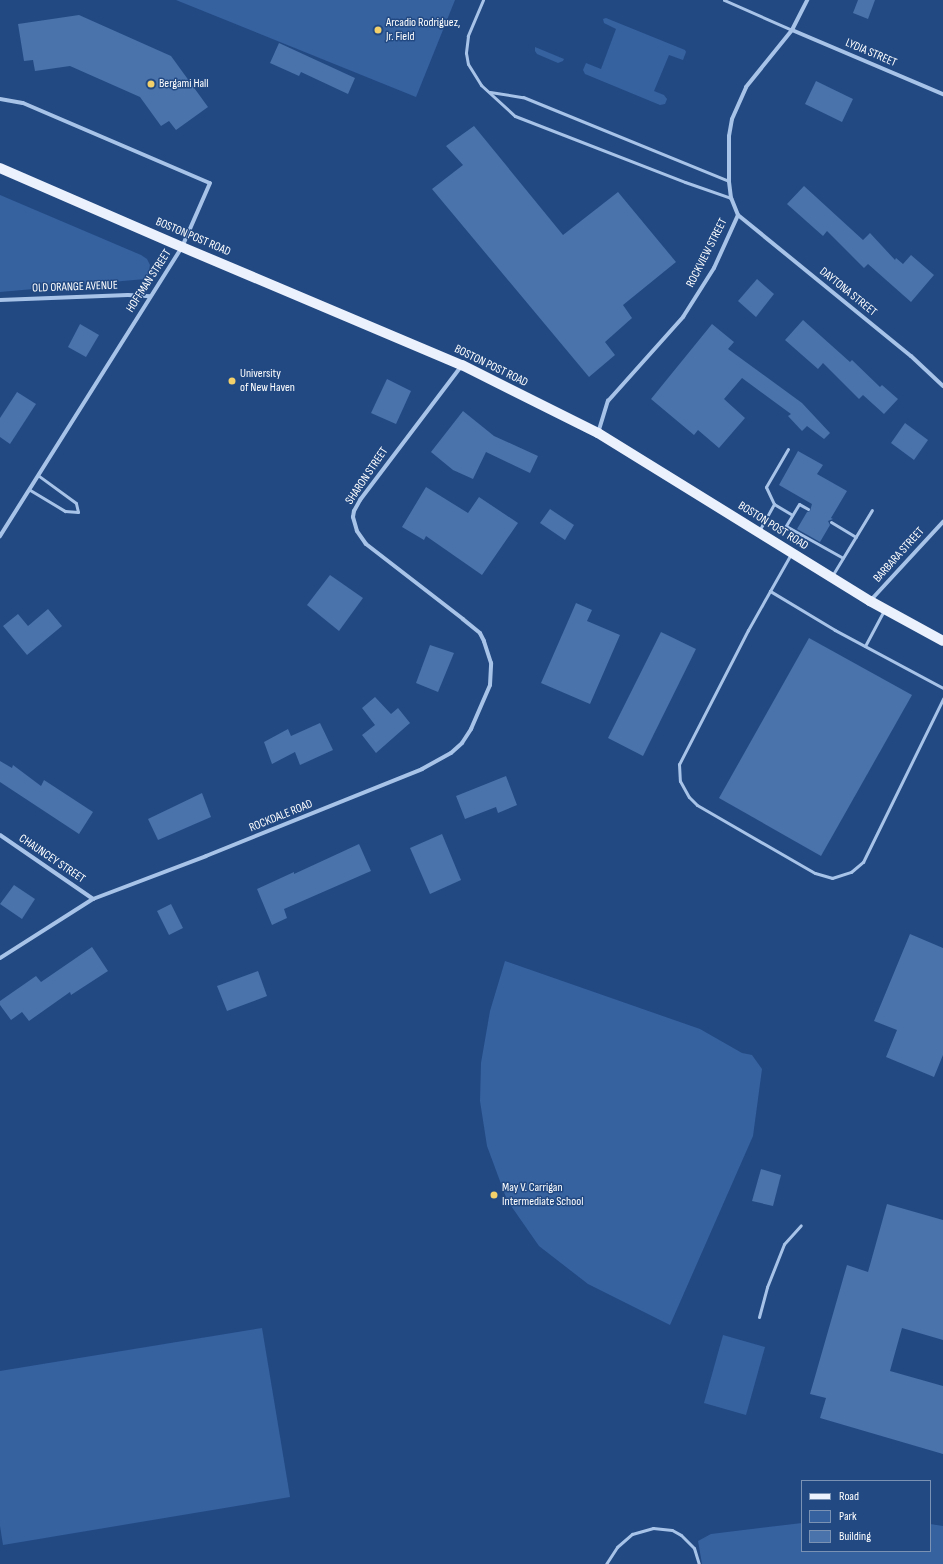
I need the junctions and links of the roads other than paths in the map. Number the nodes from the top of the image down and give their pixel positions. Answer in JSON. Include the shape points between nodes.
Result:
{"nodes":[{"id":1,"x":483,"y":0,"type":"edge"},
{"id":2,"x":724,"y":0,"type":"edge"},
{"id":3,"x":807,"y":0,"type":"edge"},
{"id":4,"x":792,"y":30,"type":"junction"},
{"id":5,"x":490,"y":92,"type":"junction"},
{"id":6,"x":943,"y":94,"type":"edge"},
{"id":7,"x":0,"y":99,"type":"edge"},
{"id":8,"x":0,"y":168,"type":"edge"},
{"id":9,"x":729,"y":181,"type":"junction"},
{"id":10,"x":731,"y":198,"type":"junction"},
{"id":11,"x":738,"y":216,"type":"junction"},
{"id":12,"x":182,"y":247,"type":"junction"},
{"id":13,"x":150,"y":296,"type":"junction"},
{"id":14,"x":0,"y":300,"type":"edge"},
{"id":15,"x":462,"y":365,"type":"junction"},
{"id":16,"x":943,"y":386,"type":"edge"},
{"id":17,"x":598,"y":433,"type":"junction"},
{"id":18,"x":788,"y":449,"type":"dead end"},
{"id":19,"x":39,"y":476,"type":"junction"},
{"id":20,"x":30,"y":490,"type":"junction"},
{"id":21,"x":774,"y":504,"type":"junction"},
{"id":22,"x":808,"y":509,"type":"dead end"},
{"id":23,"x":872,"y":510,"type":"dead end"},
{"id":24,"x":792,"y":515,"type":"junction"},
{"id":25,"x":831,"y":522,"type":"dead end"},
{"id":26,"x":943,"y":522,"type":"edge"},
{"id":27,"x":758,"y":532,"type":"junction"},
{"id":28,"x":0,"y":536,"type":"edge"},
{"id":29,"x":856,"y":537,"type":"junction"},
{"id":30,"x":792,"y":553,"type":"junction"},
{"id":31,"x":843,"y":558,"type":"junction"},
{"id":32,"x":831,"y":577,"type":"junction"},
{"id":33,"x":770,"y":591,"type":"junction"},
{"id":34,"x":870,"y":601,"type":"junction"},
{"id":35,"x":884,"y":609,"type":"junction"},
{"id":36,"x":480,"y":633,"type":"joint"},
{"id":37,"x":943,"y":641,"type":"edge"},
{"id":38,"x":865,"y":646,"type":"junction"},
{"id":39,"x":943,"y":688,"type":"edge"},
{"id":40,"x":943,"y":699,"type":"edge"},
{"id":41,"x":0,"y":835,"type":"edge"},
{"id":42,"x":94,"y":899,"type":"junction"},
{"id":43,"x":0,"y":958,"type":"edge"},
{"id":44,"x":801,"y":1225,"type":"dead end"},
{"id":45,"x":759,"y":1318,"type":"dead end"},
{"id":46,"x":606,"y":1564,"type":"edge"},
{"id":47,"x":699,"y":1564,"type":"edge"}],
"edges":[{"from":1,"to":5,"type":"lane","via":[[468,36],[466,53],[474,76]]},
{"from":2,"to":4,"type":"lane"},
{"from":3,"to":4,"type":"street","name":"ROCKVIEW STREET"},
{"from":4,"to":6,"type":"street","name":"LYDIA STREET"},
{"from":4,"to":9,"type":"street","name":"ROCKVIEW STREET","via":[[746,87],[738,103],[729,136]]},
{"from":5,"to":9,"type":"lane","via":[[523,97]]},
{"from":5,"to":10,"type":"lane","via":[[515,116]]},
{"from":7,"to":12,"type":"street","name":"HOFFMAN STREET","via":[[23,103],[210,183]]},
{"from":8,"to":12,"type":"main road","name":"BOSTON POST ROAD"},
{"from":9,"to":10,"type":"street","name":"ROCKVIEW STREET"},
{"from":10,"to":11,"type":"street","name":"ROCKVIEW STREET"},
{"from":11,"to":16,"type":"street","name":"DAYTONA STREET","via":[[911,356]]},
{"from":11,"to":17,"type":"street","name":"ROCKVIEW STREET","via":[[714,268],[683,317],[608,401]]},
{"from":12,"to":13,"type":"street","name":"HOFFMAN STREET"},
{"from":12,"to":15,"type":"main road","name":"BOSTON POST ROAD"},
{"from":13,"to":14,"type":"street","name":"OLD ORANGE AVENUE"},
{"from":13,"to":19,"type":"street","name":"HOFFMAN STREET"},
{"from":15,"to":17,"type":"main road","name":"BOSTON POST ROAD"},
{"from":15,"to":36,"type":"street","name":"SHARON STREET","via":[[360,500],[353,518],[362,538],[373,551]]},
{"from":17,"to":27,"type":"main road","name":"BOSTON POST ROAD"},
{"from":18,"to":21,"type":"lane","via":[[766,487]]},
{"from":19,"to":20,"type":"street","name":"HOFFMAN STREET"},
{"from":19,"to":20,"type":"lane","via":[[76,503],[78,512],[65,511]]},
{"from":20,"to":28,"type":"street","name":"HOFFMAN STREET"},
{"from":21,"to":24,"type":"lane"},
{"from":21,"to":27,"type":"lane"},
{"from":22,"to":24,"type":"lane","via":[[799,504]]},
{"from":23,"to":29,"type":"lane"},
{"from":24,"to":31,"type":"lane","via":[[786,526]]},
{"from":25,"to":29,"type":"lane"},
{"from":26,"to":34,"type":"street","name":"BARBARA STREET"},
{"from":27,"to":30,"type":"main road","name":"BOSTON POST ROAD"},
{"from":29,"to":31,"type":"lane"},
{"from":30,"to":32,"type":"main road","name":"BOSTON POST ROAD"},
{"from":30,"to":33,"type":"lane"},
{"from":31,"to":32,"type":"lane"},
{"from":32,"to":34,"type":"main road","name":"BOSTON POST ROAD"},
{"from":33,"to":38,"type":"lane"},
{"from":33,"to":40,"type":"lane","via":[[679,764],[680,781],[697,805],[815,873],[832,878],[851,872],[863,862]]},
{"from":34,"to":35,"type":"main road","name":"BOSTON POST ROAD"},
{"from":35,"to":37,"type":"main road","name":"BOSTON POST ROAD"},
{"from":35,"to":38,"type":"lane"},
{"from":36,"to":42,"type":"street","name":"ROCKDALE ROAD","via":[[491,663],[490,685],[471,729],[451,753],[422,770]]},
{"from":38,"to":39,"type":"lane"},
{"from":41,"to":42,"type":"street","name":"CHAUNCEY STREET"},
{"from":42,"to":43,"type":"street","name":"ROCKDALE ROAD"},
{"from":44,"to":45,"type":"lane","via":[[784,1244],[767,1287]]},
{"from":46,"to":47,"type":"lane","via":[[617,1546],[632,1534],[653,1528],[672,1530],[681,1535],[694,1548]]}]}
